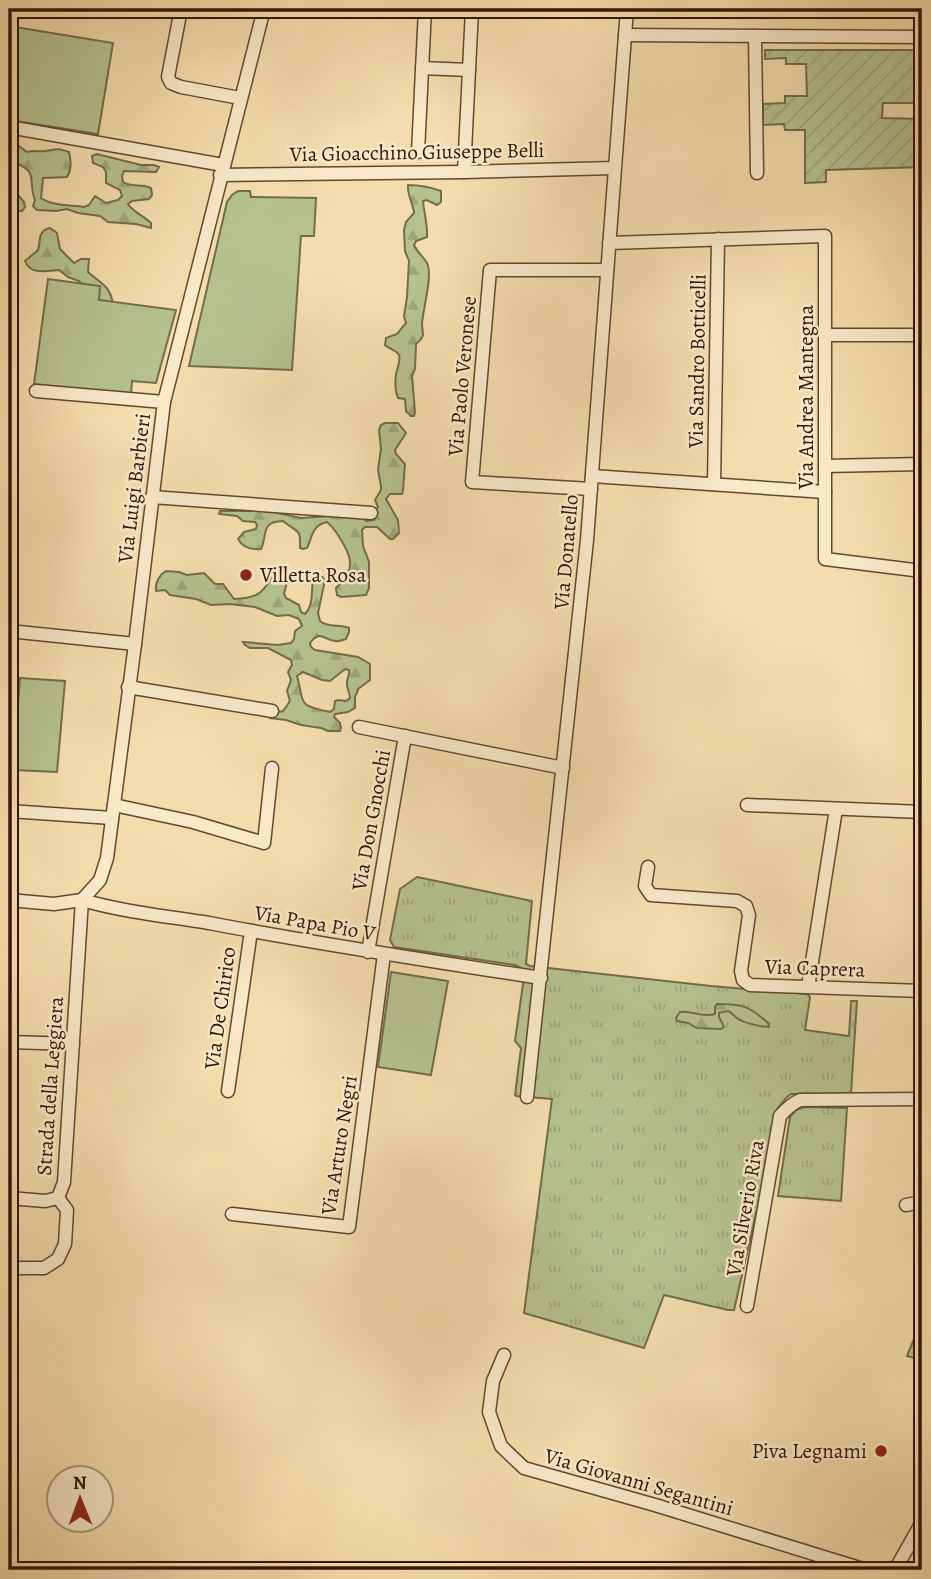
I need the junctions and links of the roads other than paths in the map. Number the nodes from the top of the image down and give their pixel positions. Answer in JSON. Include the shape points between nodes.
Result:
{"nodes":[{"id":1,"x":181,"y":9,"type":"edge"},
{"id":2,"x":264,"y":9,"type":"edge"},
{"id":3,"x":425,"y":9,"type":"edge"},
{"id":4,"x":472,"y":9,"type":"edge"},
{"id":5,"x":627,"y":9,"type":"edge"},
{"id":6,"x":625,"y":35,"type":"junction"},
{"id":7,"x":755,"y":36,"type":"junction"},
{"id":8,"x":922,"y":37,"type":"edge"},
{"id":9,"x":469,"y":64,"type":"junction"},
{"id":10,"x":422,"y":68,"type":"junction"},
{"id":11,"x":240,"y":98,"type":"junction"},
{"id":12,"x":9,"y":127,"type":"edge"},
{"id":13,"x":418,"y":152,"type":"dead end"},
{"id":14,"x":614,"y":168,"type":"junction"},
{"id":15,"x":221,"y":170,"type":"junction"},
{"id":16,"x":464,"y":172,"type":"junction"},
{"id":17,"x":757,"y":173,"type":"dead end"},
{"id":18,"x":718,"y":239,"type":"junction"},
{"id":19,"x":609,"y":243,"type":"junction"},
{"id":20,"x":607,"y":270,"type":"junction"},
{"id":21,"x":825,"y":335,"type":"junction"},
{"id":22,"x":922,"y":335,"type":"edge"},
{"id":23,"x":36,"y":391,"type":"dead end"},
{"id":24,"x":164,"y":402,"type":"junction"},
{"id":25,"x":922,"y":464,"type":"edge"},
{"id":26,"x":825,"y":466,"type":"junction"},
{"id":27,"x":591,"y":483,"type":"junction"},
{"id":28,"x":714,"y":484,"type":"junction"},
{"id":29,"x":825,"y":492,"type":"junction"},
{"id":30,"x":152,"y":496,"type":"junction"},
{"id":31,"x":371,"y":513,"type":"dead end"},
{"id":32,"x":922,"y":571,"type":"edge"},
{"id":33,"x":9,"y":631,"type":"edge"},
{"id":34,"x":135,"y":644,"type":"junction"},
{"id":35,"x":128,"y":687,"type":"junction"},
{"id":36,"x":272,"y":711,"type":"dead end"},
{"id":37,"x":359,"y":727,"type":"dead end"},
{"id":38,"x":405,"y":736,"type":"junction"},
{"id":39,"x":272,"y":768,"type":"dead end"},
{"id":40,"x":563,"y":768,"type":"junction"},
{"id":41,"x":747,"y":805,"type":"dead end"},
{"id":42,"x":836,"y":808,"type":"junction"},
{"id":43,"x":9,"y":811,"type":"edge"},
{"id":44,"x":113,"y":812,"type":"junction"},
{"id":45,"x":922,"y":813,"type":"edge"},
{"id":46,"x":648,"y":867,"type":"dead end"},
{"id":47,"x":9,"y":900,"type":"edge"},
{"id":48,"x":82,"y":900,"type":"junction"},
{"id":49,"x":250,"y":931,"type":"junction"},
{"id":50,"x":368,"y":952,"type":"junction"},
{"id":51,"x":384,"y":954,"type":"junction"},
{"id":52,"x":541,"y":978,"type":"junction"},
{"id":53,"x":808,"y":987,"type":"junction"},
{"id":54,"x":922,"y":991,"type":"edge"},
{"id":55,"x":9,"y":1042,"type":"edge"},
{"id":56,"x":73,"y":1045,"type":"junction"},
{"id":57,"x":228,"y":1091,"type":"dead end"},
{"id":58,"x":527,"y":1097,"type":"dead end"},
{"id":59,"x":922,"y":1098,"type":"edge"},
{"id":60,"x":9,"y":1198,"type":"edge"},
{"id":61,"x":58,"y":1198,"type":"junction"},
{"id":62,"x":922,"y":1202,"type":"edge"},
{"id":63,"x":906,"y":1205,"type":"dead end"},
{"id":64,"x":232,"y":1214,"type":"dead end"},
{"id":65,"x":9,"y":1268,"type":"edge"},
{"id":66,"x":747,"y":1306,"type":"dead end"},
{"id":67,"x":504,"y":1355,"type":"dead end"},
{"id":68,"x":922,"y":1521,"type":"edge"},
{"id":69,"x":866,"y":1570,"type":"edge"},
{"id":70,"x":895,"y":1570,"type":"edge"}],
"edges":[{"from":1,"to":11,"type":"street","via":[[168,77],[171,83]]},
{"from":2,"to":11,"type":"street","name":"Via Luigi Barbieri"},
{"from":3,"to":10,"type":"street"},
{"from":4,"to":9,"type":"street"},
{"from":5,"to":6,"type":"street","name":"Via Donatello"},
{"from":6,"to":7,"type":"street"},
{"from":6,"to":14,"type":"street","name":"Via Donatello"},
{"from":7,"to":8,"type":"street"},
{"from":7,"to":17,"type":"street"},
{"from":9,"to":10,"type":"street"},
{"from":9,"to":16,"type":"street"},
{"from":10,"to":13,"type":"street"},
{"from":11,"to":15,"type":"street","name":"Via Luigi Barbieri"},
{"from":12,"to":15,"type":"street","name":"Via Gioacchino Giuseppe Belli"},
{"from":14,"to":16,"type":"street","name":"Via Gioacchino Giuseppe Belli"},
{"from":14,"to":19,"type":"street","name":"Via Donatello"},
{"from":15,"to":16,"type":"street","name":"Via Gioacchino Giuseppe Belli"},
{"from":15,"to":24,"type":"street","name":"Via Luigi Barbieri"},
{"from":18,"to":19,"type":"street"},
{"from":18,"to":21,"type":"street","name":"Via Andrea Mantegna","via":[[825,236]]},
{"from":18,"to":28,"type":"street","name":"Via Sandro Botticelli"},
{"from":19,"to":20,"type":"street","name":"Via Donatello"},
{"from":20,"to":27,"type":"street","name":"Via Donatello"},
{"from":20,"to":27,"type":"street","name":"Via Paolo Veronese","via":[[491,270],[472,482]]},
{"from":21,"to":22,"type":"street"},
{"from":21,"to":26,"type":"street","name":"Via Andrea Mantegna"},
{"from":23,"to":24,"type":"street"},
{"from":24,"to":30,"type":"street","name":"Via Luigi Barbieri"},
{"from":25,"to":26,"type":"street"},
{"from":26,"to":29,"type":"street","name":"Via Andrea Mantegna"},
{"from":27,"to":28,"type":"street"},
{"from":27,"to":40,"type":"street","name":"Via Donatello"},
{"from":28,"to":29,"type":"street"},
{"from":29,"to":32,"type":"street","name":"Via Andrea Mantegna","via":[[825,559]]},
{"from":30,"to":31,"type":"street"},
{"from":30,"to":34,"type":"street","name":"Via Luigi Barbieri"},
{"from":33,"to":34,"type":"street"},
{"from":34,"to":35,"type":"street","name":"Via Luigi Barbieri"},
{"from":35,"to":36,"type":"street"},
{"from":35,"to":44,"type":"street","name":"Via Luigi Barbieri"},
{"from":37,"to":38,"type":"street"},
{"from":38,"to":40,"type":"street"},
{"from":38,"to":50,"type":"street","name":"Via Don Gnocchi"},
{"from":39,"to":44,"type":"street","via":[[264,844],[193,822]]},
{"from":40,"to":52,"type":"street","name":"Via Donatello"},
{"from":41,"to":42,"type":"street"},
{"from":42,"to":45,"type":"street"},
{"from":42,"to":53,"type":"street"},
{"from":43,"to":44,"type":"street"},
{"from":44,"to":48,"type":"street","name":"Via Luigi Barbieri","via":[[100,880]]},
{"from":46,"to":53,"type":"street","name":"Via Caprera","via":[[645,886],[651,895],[737,901],[746,906],[743,980],[750,985]]},
{"from":47,"to":48,"type":"street","via":[[54,904]]},
{"from":48,"to":49,"type":"street","name":"Via Papa Pio V","via":[[111,909]]},
{"from":48,"to":56,"type":"street","name":"Strada della Leggiera"},
{"from":49,"to":50,"type":"street","name":"Via Papa Pio V"},
{"from":49,"to":57,"type":"street","name":"Via De Chirico"},
{"from":50,"to":51,"type":"street","name":"Via Papa Pio V"},
{"from":51,"to":52,"type":"street","name":"Via Papa Pio V"},
{"from":51,"to":64,"type":"street","name":"Via Arturo Negri","via":[[349,1227]]},
{"from":52,"to":58,"type":"street","name":"Via Donatello"},
{"from":53,"to":54,"type":"street","name":"Via Caprera"},
{"from":55,"to":56,"type":"street"},
{"from":56,"to":61,"type":"street","name":"Strada della Leggiera","via":[[64,1182]]},
{"from":59,"to":66,"type":"street","name":"Via Silverio Riva","via":[[800,1100],[780,1116]]},
{"from":60,"to":61,"type":"street"},
{"from":61,"to":65,"type":"street","name":"Strada della Leggiera","via":[[67,1210],[65,1244],[58,1259],[44,1268]]},
{"from":62,"to":63,"type":"street"},
{"from":67,"to":69,"type":"street","name":"Via Giovanni Segantini","via":[[493,1381],[489,1412],[501,1446],[524,1468]]},
{"from":68,"to":70,"type":"street"}]}
